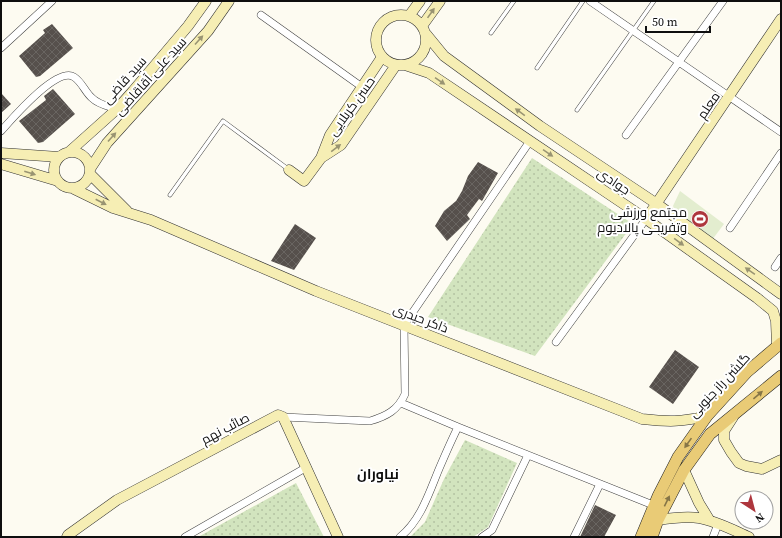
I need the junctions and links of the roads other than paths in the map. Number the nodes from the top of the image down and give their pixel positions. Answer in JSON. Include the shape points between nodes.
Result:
{"nodes":[{"id":1,"x":52,"y":1,"type":"edge"},
{"id":2,"x":206,"y":1,"type":"edge"},
{"id":3,"x":229,"y":1,"type":"edge"},
{"id":4,"x":420,"y":1,"type":"edge"},
{"id":5,"x":440,"y":1,"type":"edge"},
{"id":6,"x":514,"y":1,"type":"edge"},
{"id":7,"x":583,"y":1,"type":"edge"},
{"id":8,"x":590,"y":1,"type":"edge"},
{"id":9,"x":654,"y":1,"type":"edge"},
{"id":10,"x":722,"y":1,"type":"edge"},
{"id":11,"x":261,"y":15,"type":"dead end"},
{"id":12,"x":409,"y":16,"type":"junction"},
{"id":13,"x":781,"y":19,"type":"edge"},
{"id":14,"x":424,"y":30,"type":"junction"},
{"id":15,"x":633,"y":30,"type":"junction"},
{"id":16,"x":491,"y":33,"type":"dead end"},
{"id":17,"x":1,"y":48,"type":"edge"},
{"id":18,"x":382,"y":57,"type":"junction"},
{"id":19,"x":678,"y":62,"type":"junction"},
{"id":20,"x":401,"y":65,"type":"junction"},
{"id":21,"x":537,"y":68,"type":"dead end"},
{"id":22,"x":362,"y":87,"type":"junction"},
{"id":23,"x":729,"y":97,"type":"junction"},
{"id":24,"x":117,"y":109,"type":"junction"},
{"id":25,"x":577,"y":110,"type":"dead end"},
{"id":26,"x":128,"y":120,"type":"junction"},
{"id":27,"x":540,"y":126,"type":"junction"},
{"id":28,"x":1,"y":131,"type":"edge"},
{"id":29,"x":781,"y":132,"type":"edge"},
{"id":30,"x":626,"y":135,"type":"dead end"},
{"id":31,"x":530,"y":141,"type":"junction"},
{"id":32,"x":69,"y":152,"type":"junction"},
{"id":33,"x":1,"y":153,"type":"edge"},
{"id":34,"x":781,"y":153,"type":"edge"},
{"id":35,"x":59,"y":157,"type":"junction"},
{"id":36,"x":321,"y":158,"type":"junction"},
{"id":37,"x":1,"y":164,"type":"edge"},
{"id":38,"x":289,"y":170,"type":"joint"},
{"id":39,"x":90,"y":171,"type":"junction"},
{"id":40,"x":58,"y":181,"type":"junction"},
{"id":41,"x":72,"y":188,"type":"junction"},
{"id":42,"x":170,"y":195,"type":"dead end"},
{"id":43,"x":657,"y":204,"type":"junction"},
{"id":44,"x":130,"y":213,"type":"junction"},
{"id":45,"x":646,"y":219,"type":"junction"},
{"id":46,"x":730,"y":228,"type":"dead end"},
{"id":47,"x":781,"y":258,"type":"edge"},
{"id":48,"x":775,"y":267,"type":"dead end"},
{"id":49,"x":772,"y":287,"type":"junction"},
{"id":50,"x":781,"y":294,"type":"edge"},
{"id":51,"x":761,"y":301,"type":"junction"},
{"id":52,"x":404,"y":325,"type":"junction"},
{"id":53,"x":556,"y":342,"type":"dead end"},
{"id":54,"x":779,"y":345,"type":"edge"},
{"id":55,"x":781,"y":376,"type":"edge"},
{"id":56,"x":401,"y":403,"type":"junction"},
{"id":57,"x":736,"y":414,"type":"junction"},
{"id":58,"x":707,"y":416,"type":"junction"},
{"id":59,"x":283,"y":417,"type":"junction"},
{"id":60,"x":458,"y":427,"type":"junction"},
{"id":61,"x":528,"y":455,"type":"junction"},
{"id":62,"x":781,"y":460,"type":"edge"},
{"id":63,"x":307,"y":467,"type":"junction"},
{"id":64,"x":684,"y":470,"type":"junction"},
{"id":65,"x":600,"y":484,"type":"junction"},
{"id":66,"x":654,"y":505,"type":"junction"},
{"id":67,"x":658,"y":520,"type":"junction"},
{"id":68,"x":714,"y":522,"type":"junction"},
{"id":69,"x":67,"y":537,"type":"edge"},
{"id":70,"x":185,"y":537,"type":"edge"},
{"id":71,"x":338,"y":537,"type":"edge"},
{"id":72,"x":400,"y":537,"type":"edge"},
{"id":73,"x":482,"y":537,"type":"edge"},
{"id":74,"x":574,"y":537,"type":"edge"},
{"id":75,"x":641,"y":537,"type":"edge"},
{"id":76,"x":652,"y":537,"type":"edge"},
{"id":77,"x":713,"y":537,"type":"edge"},
{"id":78,"x":749,"y":537,"type":"edge"}],
"edges":[{"from":1,"to":17,"type":"street"},
{"from":2,"to":24,"type":"street","name":"سید قاضی","via":[[188,26]]},
{"from":26,"to":3,"type":"street","name":"سید علی آقاقاضی","one_way":true,"via":[[208,32]]},
{"from":4,"to":12,"type":"street"},
{"from":14,"to":5,"type":"street","one_way":true},
{"from":6,"to":16,"type":"lane"},
{"from":7,"to":21,"type":"lane"},
{"from":8,"to":15,"type":"street"},
{"from":9,"to":15,"type":"lane"},
{"from":10,"to":19,"type":"street"},
{"from":11,"to":22,"type":"street"},
{"from":12,"to":14,"type":"street"},
{"from":12,"to":18,"type":"street","via":[[393,17],[380,26],[376,42]]},
{"from":13,"to":23,"type":"street","name":"معلم"},
{"from":14,"to":20,"type":"street","via":[[426,42],[420,58],[413,63]]},
{"from":27,"to":14,"type":"street","name":"جوادی","one_way":true,"via":[[444,56]]},
{"from":15,"to":19,"type":"street"},
{"from":15,"to":25,"type":"lane"},
{"from":18,"to":20,"type":"street","via":[[388,62]]},
{"from":18,"to":22,"type":"street","name":"حسن کربلایی"},
{"from":19,"to":23,"type":"street"},
{"from":19,"to":30,"type":"street"},
{"from":20,"to":31,"type":"street","name":"جوادی","one_way":true,"via":[[429,73]]},
{"from":36,"to":20,"type":"street","name":"حسن کربلایی","one_way":true,"via":[[341,145]]},
{"from":22,"to":36,"type":"street","name":"حسن کربلایی","via":[[330,135]]},
{"from":23,"to":29,"type":"street"},
{"from":23,"to":43,"type":"street","name":"معلم"},
{"from":24,"to":26,"type":"street"},
{"from":24,"to":28,"type":"street","via":[[98,103],[75,77],[69,74],[42,89]]},
{"from":24,"to":32,"type":"street","name":"سید قاضی"},
{"from":39,"to":26,"type":"street","name":"سید علی آقاقاضی","one_way":true,"via":[[107,143]]},
{"from":27,"to":31,"type":"street"},
{"from":27,"to":43,"type":"street","name":"جوادی"},
{"from":31,"to":45,"type":"street","name":"جوادی","one_way":true},
{"from":31,"to":52,"type":"street"},
{"from":32,"to":35,"type":"street"},
{"from":32,"to":39,"type":"street","via":[[84,156],[88,160]]},
{"from":33,"to":35,"type":"street"},
{"from":34,"to":46,"type":"street"},
{"from":35,"to":40,"type":"street","via":[[54,166]]},
{"from":36,"to":38,"type":"street","via":[[304,181]]},
{"from":37,"to":40,"type":"street","one_way":true},
{"from":38,"to":42,"type":"lane","via":[[222,121]]},
{"from":39,"to":41,"type":"street","via":[[85,182]]},
{"from":39,"to":44,"type":"street"},
{"from":40,"to":41,"type":"street"},
{"from":41,"to":44,"type":"street","name":"ذاکر حیدری","one_way":true,"via":[[113,208]]},
{"from":43,"to":45,"type":"street","name":"معلم"},
{"from":49,"to":43,"type":"street","name":"جوادی","one_way":true},
{"from":44,"to":52,"type":"street","name":"ذاکر حیدری"},
{"from":45,"to":51,"type":"street","name":"جوادی","one_way":true},
{"from":45,"to":53,"type":"street"},
{"from":47,"to":48,"type":"street"},
{"from":49,"to":50,"type":"street","name":"جوادی"},
{"from":49,"to":51,"type":"street"},
{"from":51,"to":54,"type":"street","name":"جوادی","via":[[773,311]]},
{"from":52,"to":56,"type":"street","via":[[405,394]]},
{"from":52,"to":58,"type":"street","name":"ذاکر حیدری","via":[[642,419],[686,421]]},
{"from":54,"to":58,"type":"main road","name":"گلشن راز جنوبی","via":[[747,372]]},
{"from":57,"to":55,"type":"main road","name":"گلشن راز جنوبی","one_way":true},
{"from":56,"to":59,"type":"street","via":[[384,417],[370,421]]},
{"from":56,"to":60,"type":"street"},
{"from":57,"to":62,"type":"street","via":[[724,431],[724,440],[739,463],[762,469]]},
{"from":57,"to":64,"type":"main road","name":"گلشن راز جنوبی","via":[[710,434]]},
{"from":58,"to":66,"type":"main road","name":"گلشن راز جنوبی","one_way":true,"via":[[678,457]]},
{"from":59,"to":63,"type":"street"},
{"from":59,"to":69,"type":"street","name":"صائب نهم","via":[[278,415],[118,500]]},
{"from":60,"to":61,"type":"street"},
{"from":60,"to":72,"type":"street","via":[[422,510]]},
{"from":61,"to":65,"type":"street"},
{"from":61,"to":73,"type":"street","via":[[492,530]]},
{"from":63,"to":70,"type":"street"},
{"from":63,"to":71,"type":"street"},
{"from":67,"to":64,"type":"main road","name":"گلشن راز جنوبی","one_way":true},
{"from":64,"to":68,"type":"street","via":[[700,503]]},
{"from":65,"to":66,"type":"street"},
{"from":65,"to":74,"type":"street"},
{"from":66,"to":75,"type":"main road","name":"گلشن راز جنوبی"},
{"from":67,"to":68,"type":"street","via":[[698,518]]},
{"from":67,"to":76,"type":"main road","name":"گلشن راز جنوبی"},
{"from":68,"to":77,"type":"street"},
{"from":68,"to":78,"type":"street"}]}
